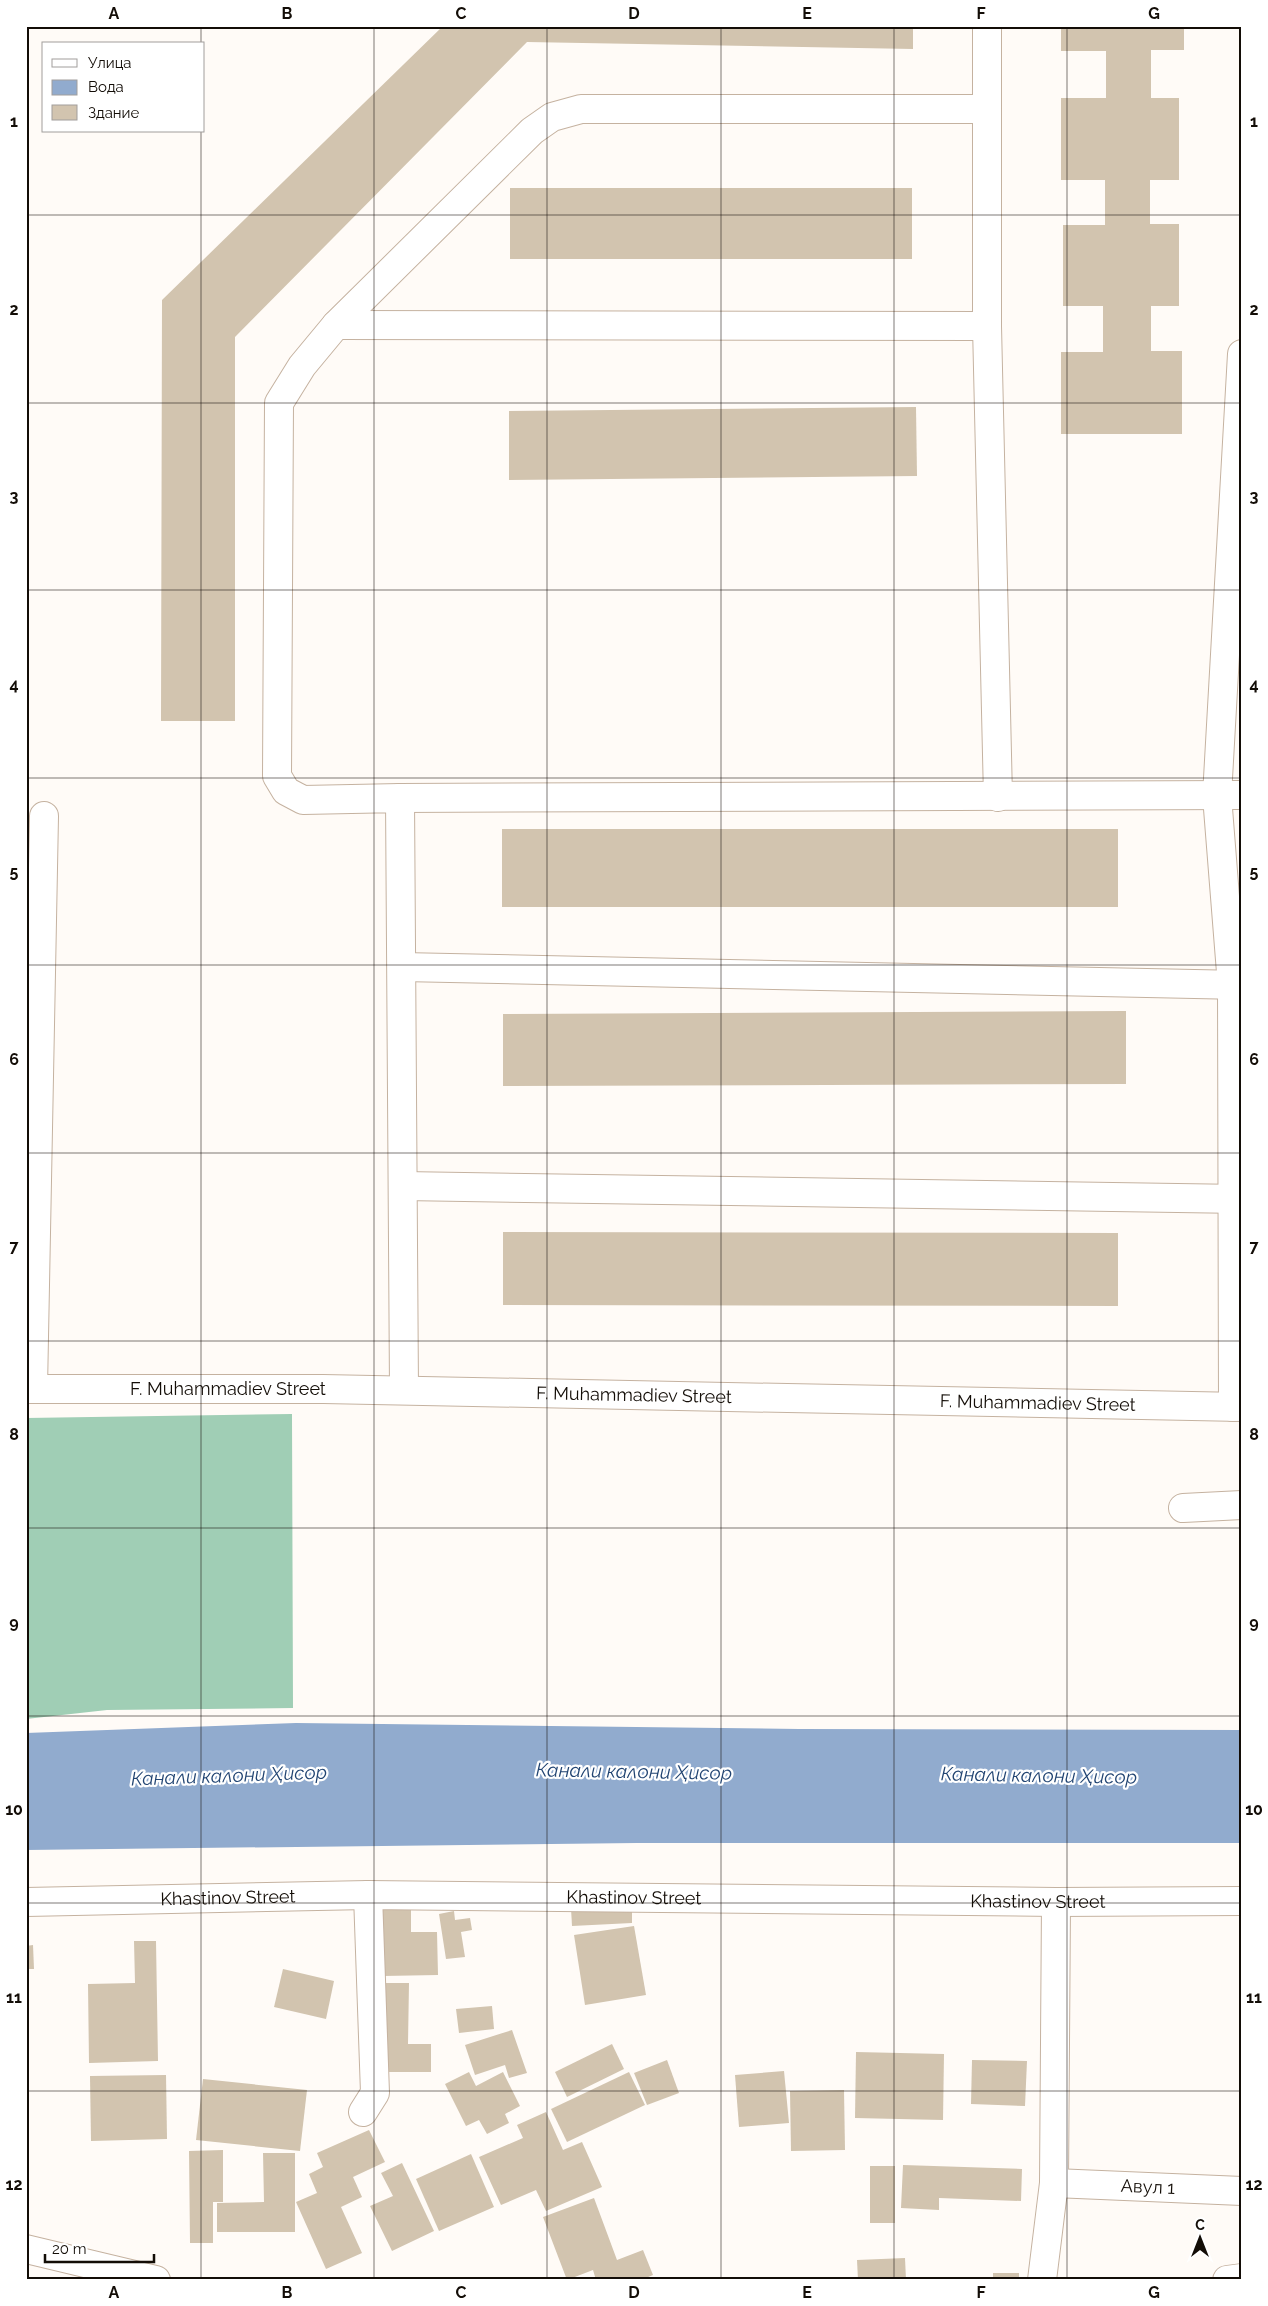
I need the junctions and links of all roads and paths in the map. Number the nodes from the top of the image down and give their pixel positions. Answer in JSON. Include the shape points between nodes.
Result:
{"nodes":[{"id":1,"x":987,"y":26,"type":"edge"},
{"id":2,"x":987,"y":109,"type":"junction"},
{"id":3,"x":336,"y":325,"type":"junction"},
{"id":4,"x":987,"y":326,"type":"junction"},
{"id":5,"x":1242,"y":354,"type":"edge"},
{"id":6,"x":1229,"y":795,"type":"edge"},
{"id":7,"x":998,"y":797,"type":"junction"},
{"id":8,"x":400,"y":798,"type":"junction"},
{"id":9,"x":44,"y":816,"type":"dead end"},
{"id":10,"x":402,"y":967,"type":"junction"},
{"id":11,"x":1237,"y":985,"type":"edge"},
{"id":12,"x":403,"y":1186,"type":"junction"},
{"id":13,"x":1237,"y":1199,"type":"edge"},
{"id":14,"x":30,"y":1389,"type":"edge"},
{"id":15,"x":404,"y":1390,"type":"junction"},
{"id":16,"x":1237,"y":1407,"type":"edge"},
{"id":17,"x":1242,"y":1505,"type":"edge"},
{"id":18,"x":1183,"y":1508,"type":"dead end"},
{"id":19,"x":368,"y":1895,"type":"junction"},
{"id":20,"x":1242,"y":1901,"type":"edge"},
{"id":21,"x":26,"y":1902,"type":"edge"},
{"id":22,"x":1056,"y":1902,"type":"junction"},
{"id":23,"x":363,"y":2112,"type":"dead end"},
{"id":24,"x":1054,"y":2183,"type":"junction"},
{"id":25,"x":1242,"y":2191,"type":"edge"},
{"id":26,"x":26,"y":2249,"type":"edge"},
{"id":27,"x":1242,"y":2278,"type":"edge"},
{"id":28,"x":156,"y":2280,"type":"edge"},
{"id":29,"x":1042,"y":2280,"type":"edge"},
{"id":30,"x":1227,"y":2280,"type":"edge"}],
"edges":[{"from":1,"to":2,"type":"street"},
{"from":2,"to":3,"type":"street","via":[[581,109],[552,117],[532,131]]},
{"from":2,"to":4,"type":"street"},
{"from":3,"to":4,"type":"street"},
{"from":3,"to":8,"type":"street","via":[[302,366],[279,403],[277,776],[286,791],[304,800]]},
{"from":4,"to":7,"type":"street"},
{"from":5,"to":6,"type":"street"},
{"from":6,"to":7,"type":"street"},
{"from":6,"to":11,"type":"street"},
{"from":7,"to":8,"type":"street"},
{"from":8,"to":10,"type":"street"},
{"from":9,"to":14,"type":"street"},
{"from":10,"to":11,"type":"street"},
{"from":10,"to":12,"type":"street"},
{"from":11,"to":13,"type":"street"},
{"from":12,"to":13,"type":"street"},
{"from":12,"to":15,"type":"street"},
{"from":13,"to":16,"type":"street"},
{"from":14,"to":15,"type":"street","name":"F. Muhammadiev Street"},
{"from":15,"to":16,"type":"street","name":"F. Muhammadiev Street"},
{"from":17,"to":18,"type":"street"},
{"from":19,"to":21,"type":"street","name":"Khastinov Street"},
{"from":19,"to":22,"type":"street","name":"Khastinov Street"},
{"from":19,"to":23,"type":"street","via":[[375,2093]]},
{"from":20,"to":22,"type":"street","name":"Khastinov Street"},
{"from":22,"to":24,"type":"street"},
{"from":24,"to":25,"type":"street","name":"Авул 1"},
{"from":24,"to":29,"type":"street"},
{"from":26,"to":28,"type":"street"},
{"from":27,"to":30,"type":"street"}]}
